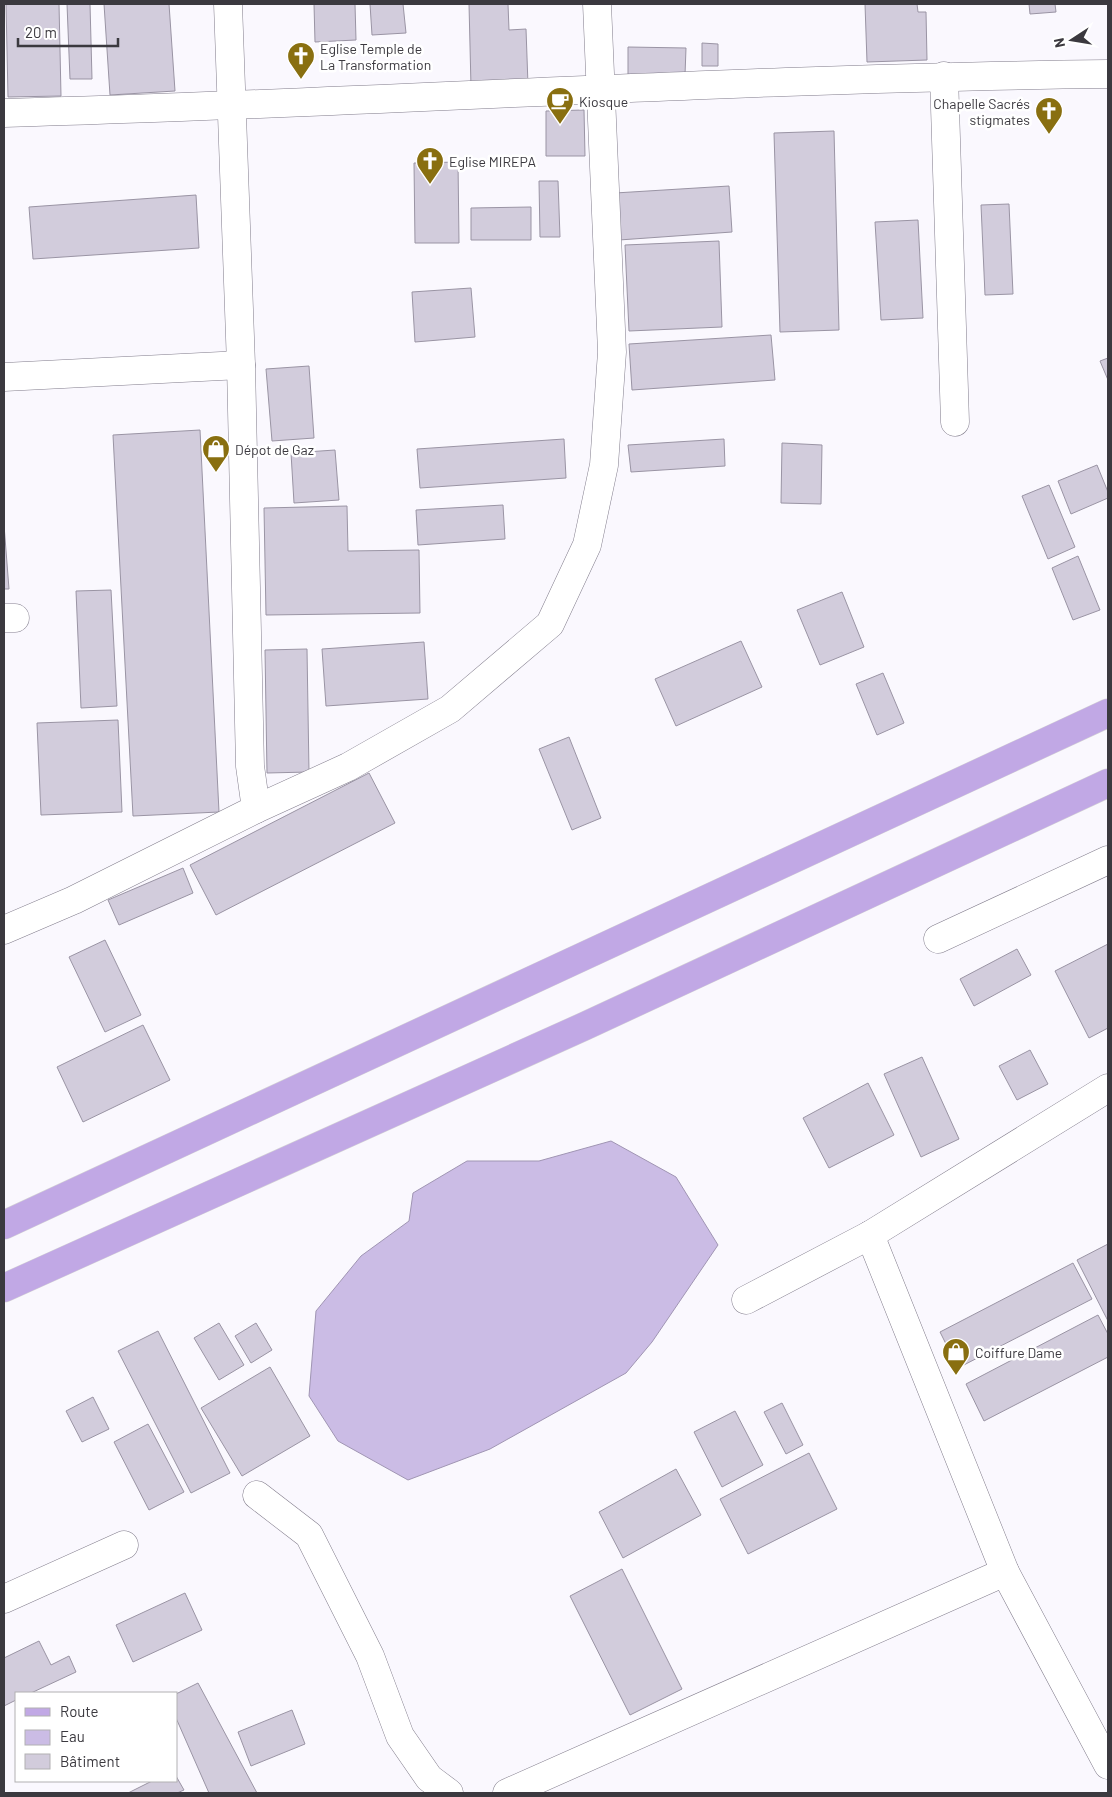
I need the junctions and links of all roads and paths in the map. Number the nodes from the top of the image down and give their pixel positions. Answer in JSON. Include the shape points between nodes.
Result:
{"nodes":[{"id":1,"x":228,"y":4,"type":"edge"},
{"id":2,"x":597,"y":4,"type":"edge"},
{"id":3,"x":1108,"y":74,"type":"edge"},
{"id":4,"x":944,"y":76,"type":"junction"},
{"id":5,"x":599,"y":91,"type":"junction"},
{"id":6,"x":231,"y":106,"type":"junction"},
{"id":7,"x":4,"y":112,"type":"edge"},
{"id":8,"x":242,"y":365,"type":"junction"},
{"id":9,"x":4,"y":377,"type":"edge"},
{"id":10,"x":955,"y":422,"type":"dead end"},
{"id":11,"x":1108,"y":713,"type":"edge"},
{"id":12,"x":1108,"y":783,"type":"edge"},
{"id":13,"x":256,"y":809,"type":"junction"},
{"id":14,"x":1108,"y":860,"type":"edge"},
{"id":15,"x":4,"y":930,"type":"edge"},
{"id":16,"x":938,"y":939,"type":"dead end"},
{"id":17,"x":1108,"y":1088,"type":"edge"},
{"id":18,"x":4,"y":1225,"type":"edge"},
{"id":19,"x":870,"y":1235,"type":"junction"},
{"id":20,"x":4,"y":1288,"type":"edge"},
{"id":21,"x":746,"y":1300,"type":"dead end"},
{"id":22,"x":257,"y":1495,"type":"dead end"},
{"id":23,"x":124,"y":1544,"type":"dead end"},
{"id":24,"x":1005,"y":1572,"type":"junction"},
{"id":25,"x":4,"y":1599,"type":"edge"},
{"id":26,"x":1108,"y":1765,"type":"edge"},
{"id":27,"x":449,"y":1793,"type":"edge"},
{"id":28,"x":507,"y":1793,"type":"edge"}],
"edges":[{"from":1,"to":6,"type":"street"},
{"from":2,"to":5,"type":"street"},
{"from":3,"to":4,"type":"street"},
{"from":4,"to":5,"type":"street"},
{"from":4,"to":10,"type":"street"},
{"from":5,"to":6,"type":"street"},
{"from":5,"to":13,"type":"street","via":[[612,352],[604,465],[587,545],[550,624],[450,709],[348,767]]},
{"from":6,"to":7,"type":"street"},
{"from":6,"to":8,"type":"street"},
{"from":8,"to":9,"type":"street"},
{"from":8,"to":13,"type":"street","via":[[247,692],[250,766]]},
{"from":11,"to":18,"type":"main road"},
{"from":12,"to":20,"type":"main road","via":[[584,1026]]},
{"from":13,"to":15,"type":"street","via":[[74,900]]},
{"from":14,"to":16,"type":"street"},
{"from":17,"to":19,"type":"street"},
{"from":19,"to":21,"type":"street"},
{"from":19,"to":24,"type":"street"},
{"from":22,"to":27,"type":"street","via":[[310,1535],[370,1656],[400,1736],[429,1778]]},
{"from":23,"to":25,"type":"street"},
{"from":24,"to":26,"type":"street"},
{"from":24,"to":28,"type":"street"}]}
